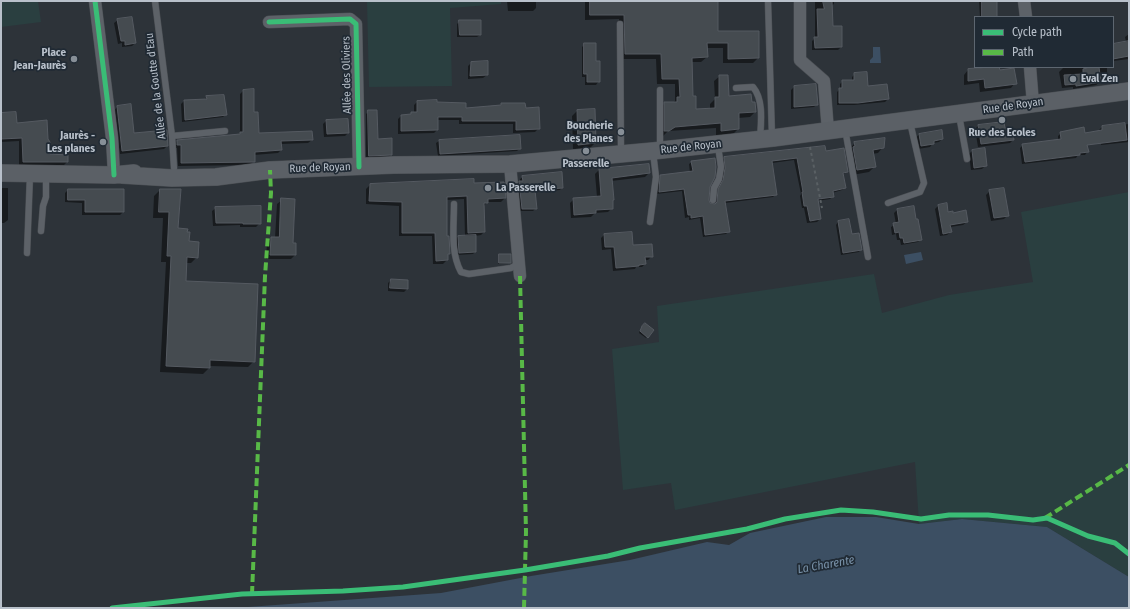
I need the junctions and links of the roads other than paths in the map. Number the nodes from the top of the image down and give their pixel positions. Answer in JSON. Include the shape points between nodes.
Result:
{"nodes":[{"id":1,"x":95,"y":1,"type":"edge"},
{"id":2,"x":155,"y":1,"type":"edge"},
{"id":3,"x":768,"y":1,"type":"edge"},
{"id":4,"x":800,"y":1,"type":"edge"},
{"id":5,"x":1024,"y":1,"type":"edge"},
{"id":6,"x":1026,"y":16,"type":"edge"},
{"id":7,"x":269,"y":22,"type":"dead end"},
{"id":8,"x":620,"y":24,"type":"dead end"},
{"id":9,"x":1030,"y":68,"type":"edge"},
{"id":10,"x":736,"y":88,"type":"dead end"},
{"id":11,"x":660,"y":90,"type":"dead end"},
{"id":12,"x":1129,"y":91,"type":"edge"},
{"id":13,"x":1034,"y":104,"type":"junction"},
{"id":14,"x":959,"y":113,"type":"junction"},
{"id":15,"x":910,"y":120,"type":"junction"},
{"id":16,"x":846,"y":129,"type":"junction"},
{"id":17,"x":225,"y":131,"type":"dead end"},
{"id":18,"x":828,"y":131,"type":"junction"},
{"id":19,"x":172,"y":136,"type":"junction"},
{"id":20,"x":766,"y":139,"type":"junction"},
{"id":21,"x":718,"y":144,"type":"junction"},
{"id":22,"x":657,"y":150,"type":"junction"},
{"id":23,"x":621,"y":154,"type":"junction"},
{"id":24,"x":967,"y":159,"type":"dead end"},
{"id":25,"x":510,"y":164,"type":"junction"},
{"id":26,"x":359,"y":167,"type":"junction"},
{"id":27,"x":174,"y":168,"type":"junction"},
{"id":28,"x":251,"y":172,"type":"junction"},
{"id":29,"x":1,"y":173,"type":"edge"},
{"id":30,"x":38,"y":173,"type":"junction"},
{"id":31,"x":118,"y":175,"type":"junction"},
{"id":32,"x":713,"y":200,"type":"dead end"},
{"id":33,"x":888,"y":203,"type":"dead end"},
{"id":34,"x":454,"y":204,"type":"dead end"},
{"id":35,"x":650,"y":222,"type":"dead end"},
{"id":36,"x":41,"y":231,"type":"dead end"},
{"id":37,"x":27,"y":253,"type":"dead end"},
{"id":38,"x":868,"y":257,"type":"dead end"},
{"id":39,"x":519,"y":263,"type":"junction"},
{"id":40,"x":520,"y":276,"type":"dead end"}],
"edges":[{"from":1,"to":31,"type":"street"},
{"from":2,"to":19,"type":"lane","name":"Allée de la Goutte d'Eau"},
{"from":3,"to":20,"type":"lane"},
{"from":4,"to":18,"type":"street","via":[[800,60],[824,81]]},
{"from":5,"to":6,"type":"street"},
{"from":7,"to":26,"type":"street","name":"Allée des Oliviers","via":[[350,19],[356,24]]},
{"from":8,"to":23,"type":"lane"},
{"from":9,"to":13,"type":"street"},
{"from":10,"to":20,"type":"lane","via":[[753,87],[758,93]]},
{"from":11,"to":22,"type":"lane"},
{"from":12,"to":13,"type":"main road","name":"Rue de Royan"},
{"from":13,"to":14,"type":"main road","name":"Rue de Royan"},
{"from":14,"to":15,"type":"main road","name":"Rue de Royan"},
{"from":14,"to":24,"type":"lane"},
{"from":15,"to":16,"type":"main road","name":"Rue de Royan"},
{"from":15,"to":33,"type":"lane","via":[[924,183],[920,192]]},
{"from":16,"to":18,"type":"main road","name":"Rue de Royan"},
{"from":16,"to":38,"type":"lane"},
{"from":17,"to":19,"type":"lane"},
{"from":18,"to":20,"type":"main road","name":"Rue de Royan"},
{"from":19,"to":27,"type":"lane","name":"Allée de la Goutte d'Eau"},
{"from":20,"to":21,"type":"main road","name":"Rue de Royan"},
{"from":21,"to":22,"type":"main road","name":"Rue de Royan"},
{"from":21,"to":32,"type":"lane","via":[[721,167]]},
{"from":22,"to":23,"type":"main road","name":"Rue de Royan"},
{"from":22,"to":35,"type":"lane"},
{"from":23,"to":25,"type":"main road","name":"Rue de Royan"},
{"from":25,"to":26,"type":"main road","name":"Rue de Royan"},
{"from":25,"to":39,"type":"street"},
{"from":26,"to":28,"type":"main road","name":"Rue de Royan"},
{"from":27,"to":28,"type":"main road","name":"Rue de Royan"},
{"from":27,"to":31,"type":"main road","name":"Rue de Royan"},
{"from":28,"to":31,"type":"main road","name":"Rue de Royan","via":[[216,177],[172,178]]},
{"from":29,"to":30,"type":"main road","name":"Rue de Royan"},
{"from":30,"to":31,"type":"main road","name":"Rue de Royan"},
{"from":30,"to":36,"type":"lane","via":[[46,196]]},
{"from":30,"to":37,"type":"lane"},
{"from":34,"to":39,"type":"lane","via":[[453,242],[456,263],[461,272],[468,274],[511,268]]},
{"from":39,"to":40,"type":"street"}]}
